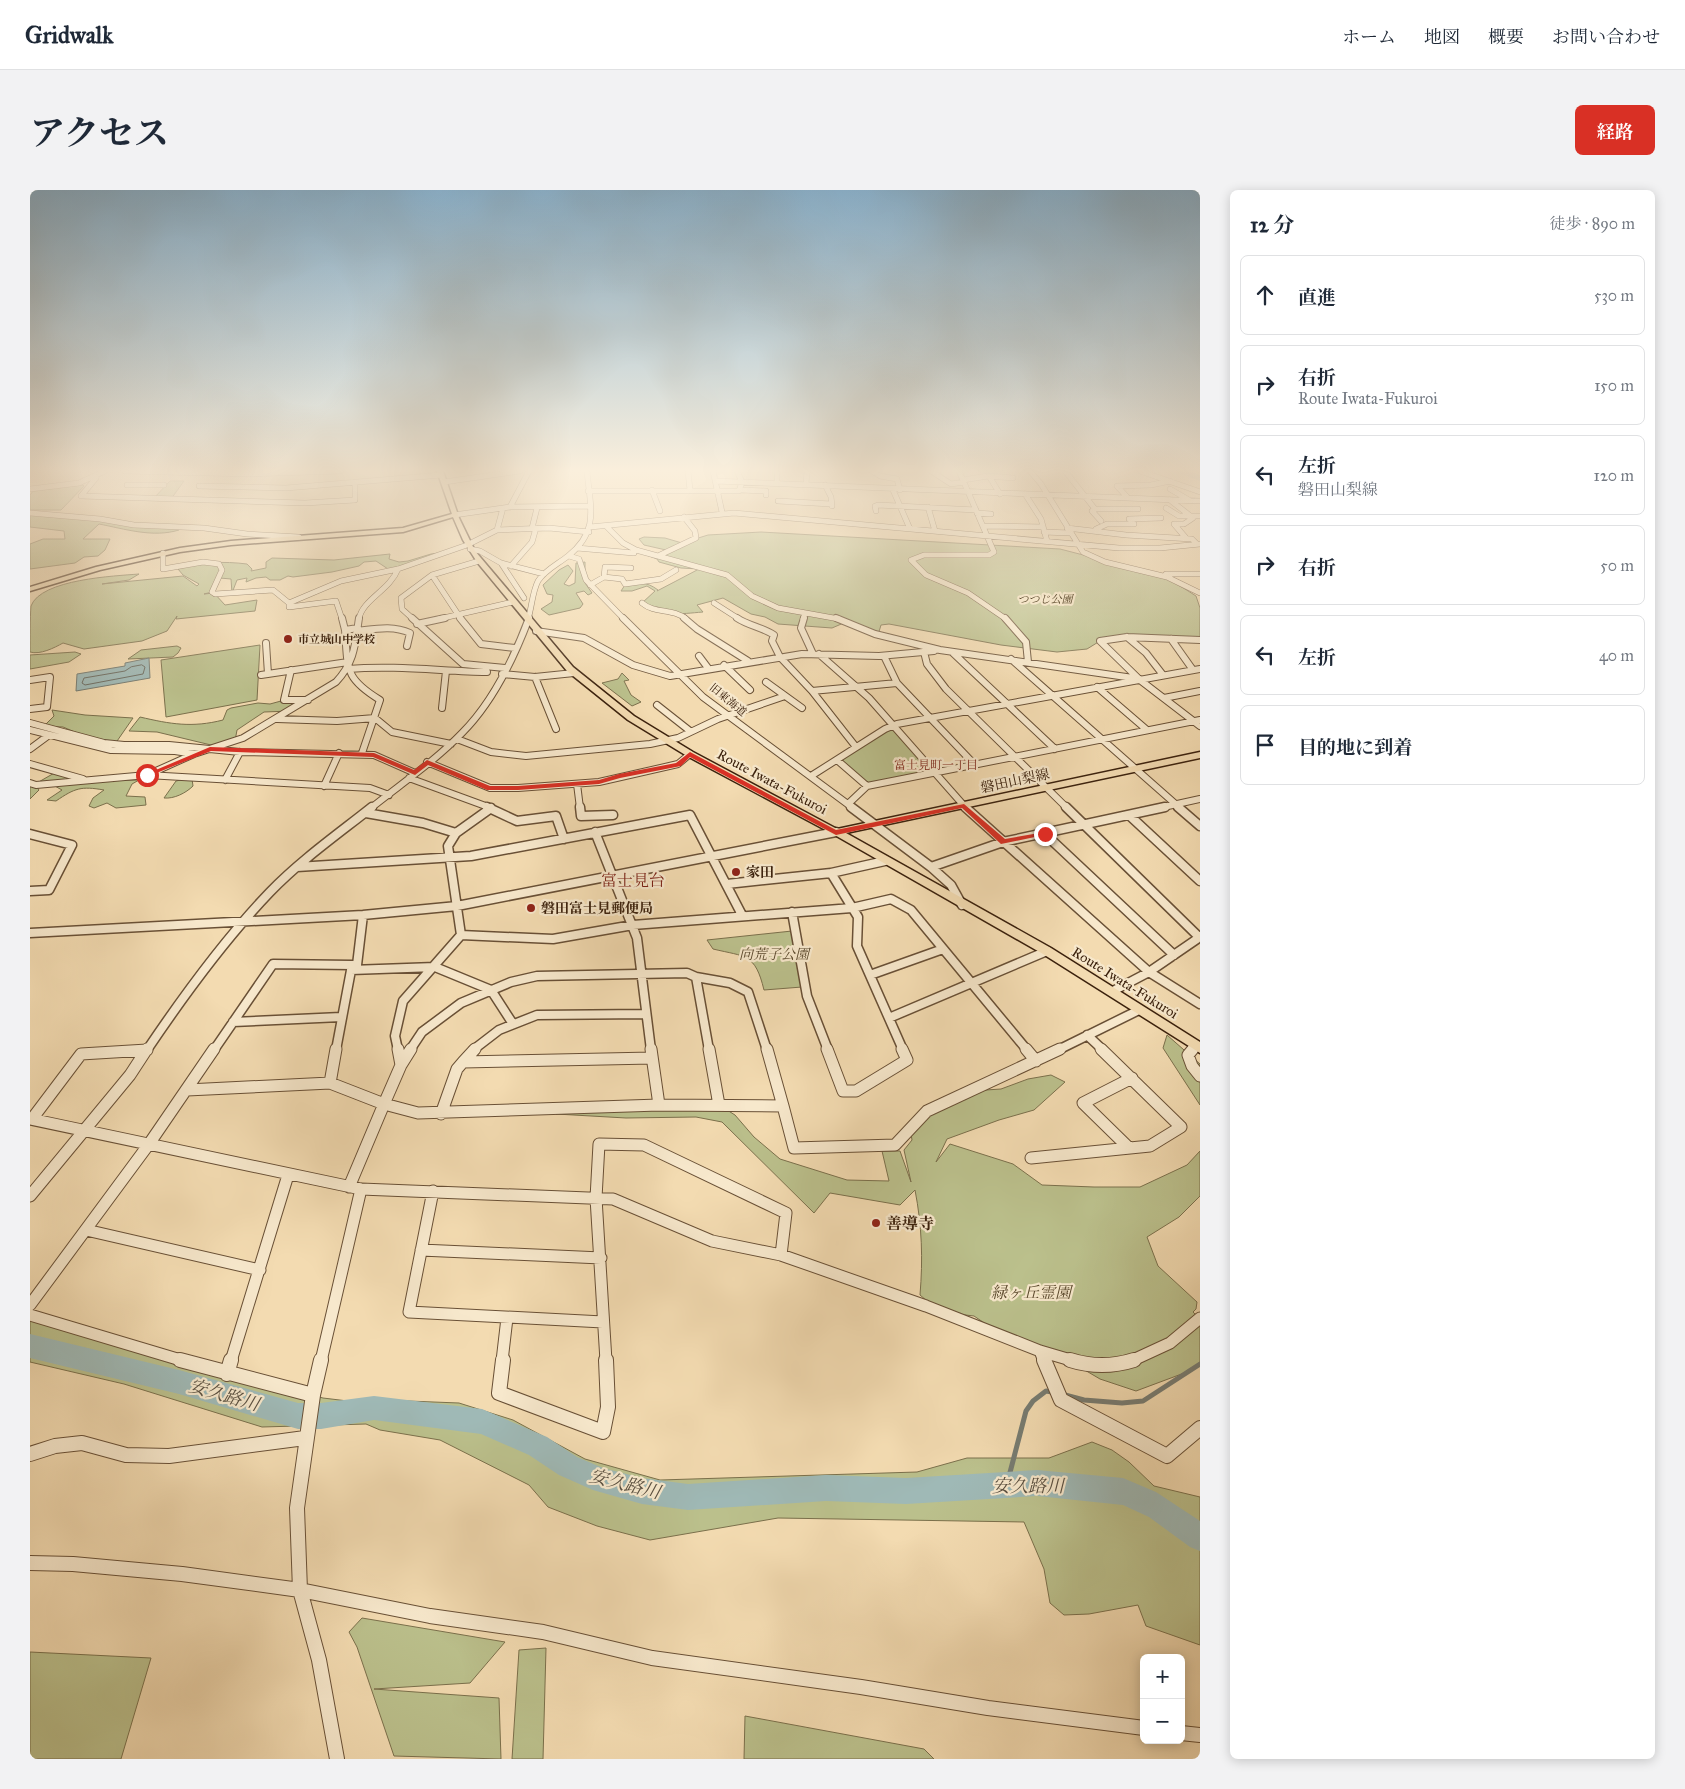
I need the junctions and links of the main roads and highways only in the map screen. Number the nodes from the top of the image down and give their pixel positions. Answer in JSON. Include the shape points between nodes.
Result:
{"nodes":[{"id":1,"x":222,"y":544,"type":"edge"},
{"id":2,"x":467,"y":544,"type":"edge"},
{"id":3,"x":30,"y":589,"type":"edge"},
{"id":4,"x":1200,"y":755,"type":"edge"},
{"id":5,"x":836,"y":832,"type":"junction"},
{"id":6,"x":1198,"y":1047,"type":"edge"}],
"edges":[{"from":1,"to":3,"type":"main road","via":[[163,553],[98,568]]},
{"from":2,"to":5,"type":"main road","name":"Route Iwata-Fukuroi","via":[[574,673],[631,718],[690,754]]},
{"from":4,"to":5,"type":"main road","name":"磐田山梨線"},
{"from":5,"to":6,"type":"main road","name":"Route Iwata-Fukuroi","via":[[1047,952]]}]}
